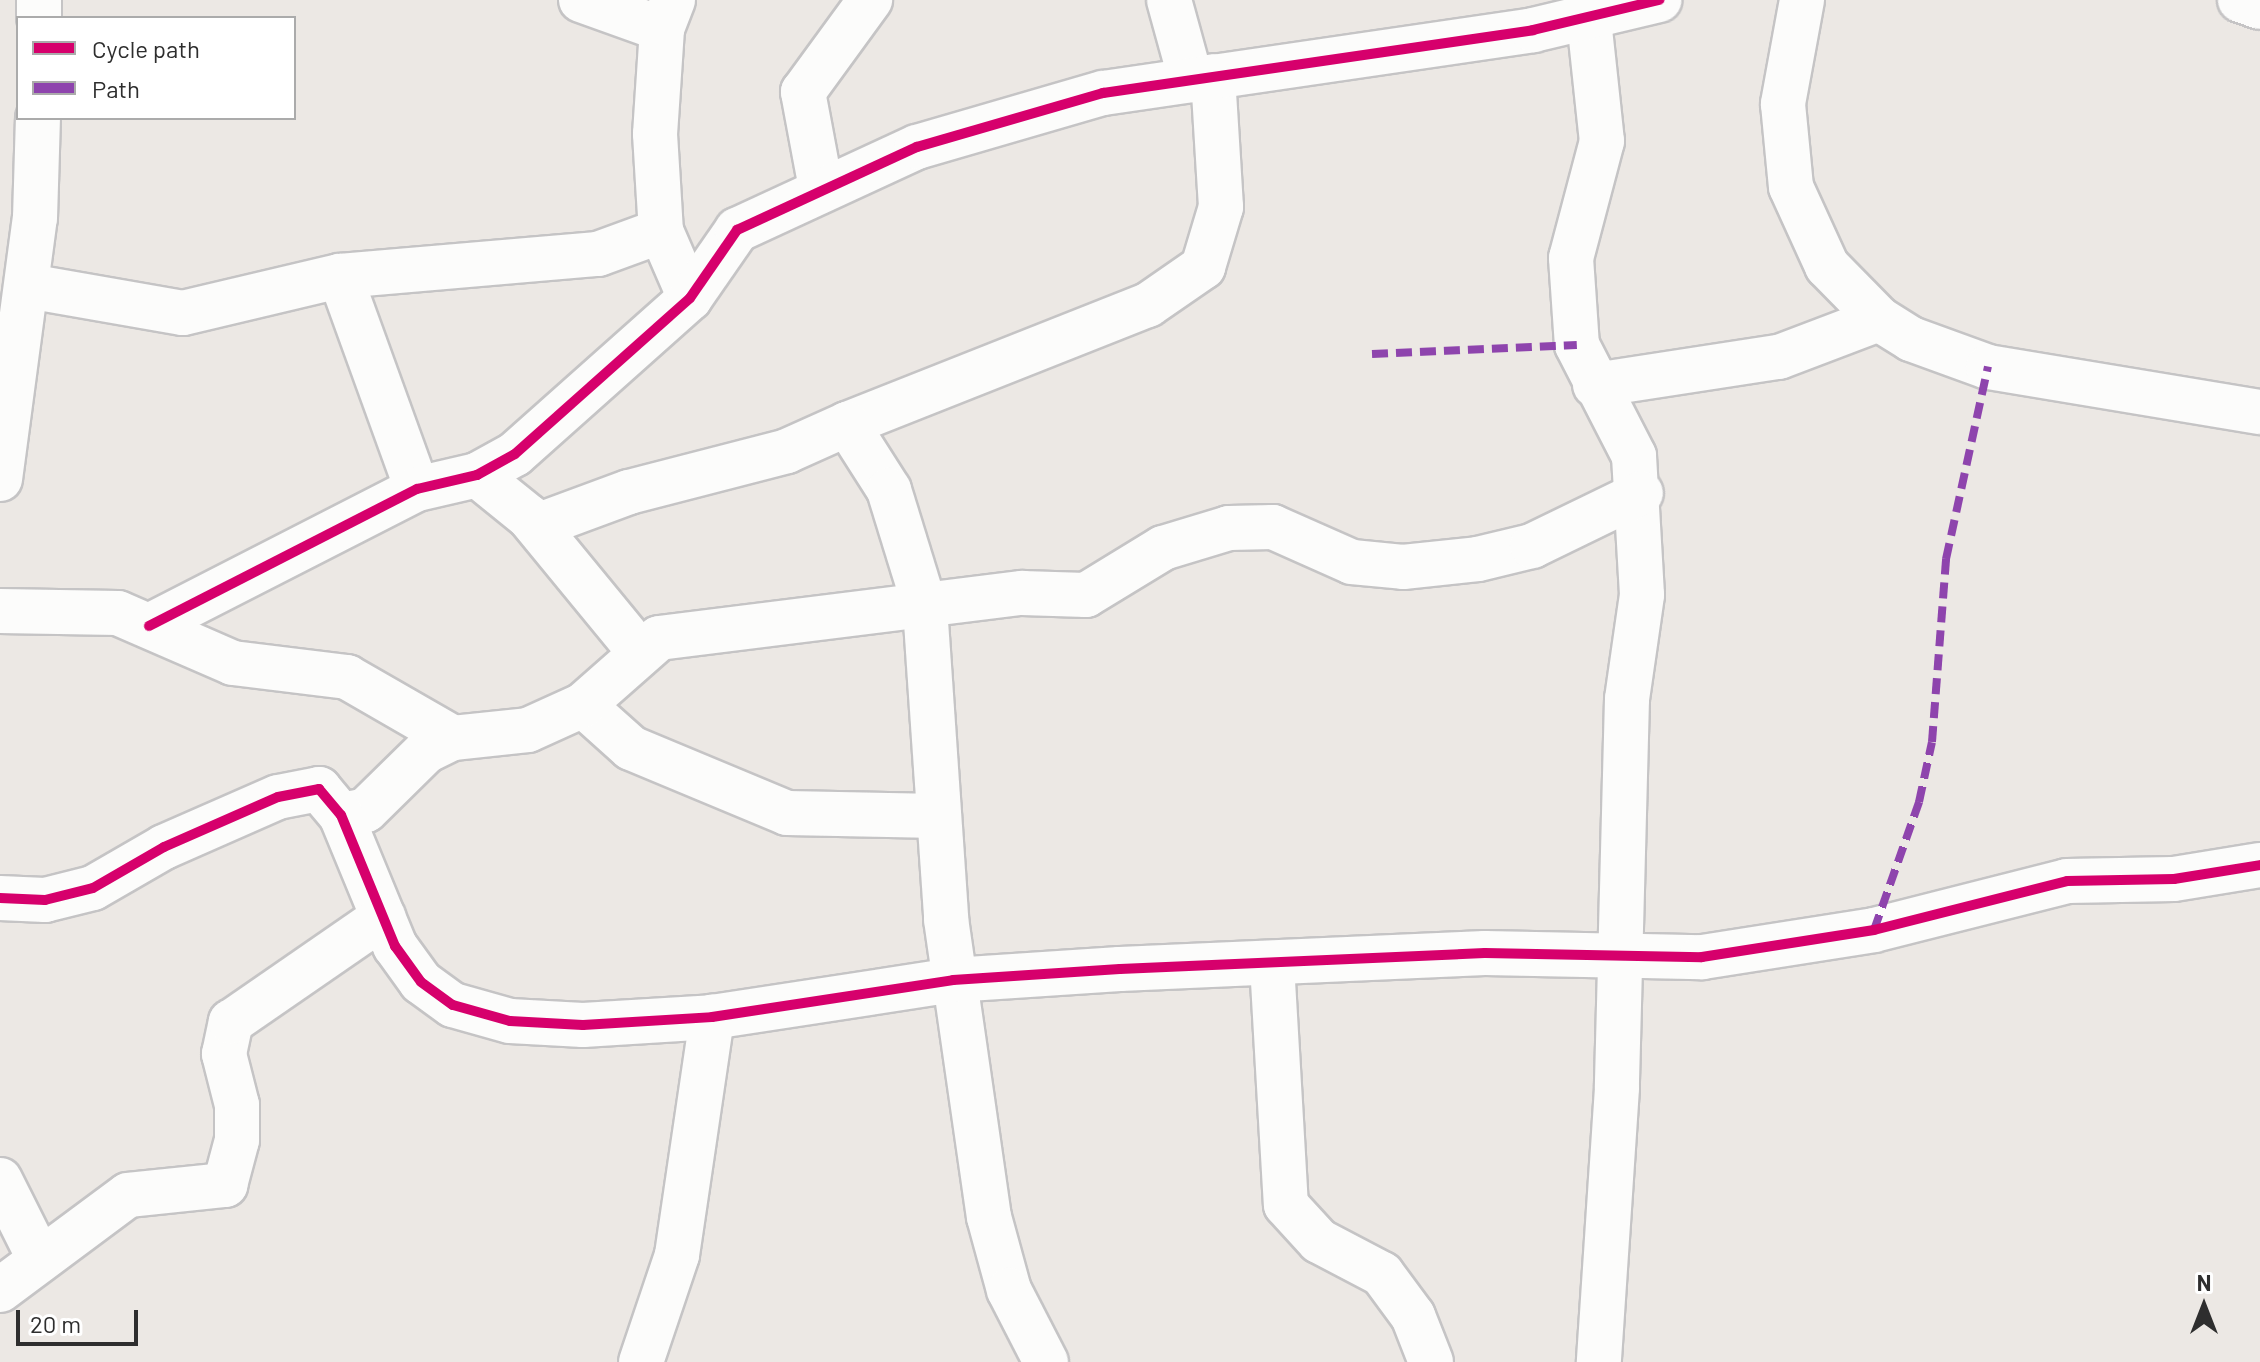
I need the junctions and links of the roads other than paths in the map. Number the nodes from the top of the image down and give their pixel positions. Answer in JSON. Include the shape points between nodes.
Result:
{"nodes":[{"id":1,"x":581,"y":0,"type":"edge"},
{"id":2,"x":870,"y":0,"type":"edge"},
{"id":3,"x":1169,"y":0,"type":"edge"},
{"id":4,"x":1659,"y":0,"type":"edge"},
{"id":5,"x":1802,"y":0,"type":"edge"},
{"id":6,"x":2240,"y":0,"type":"edge"},
{"id":7,"x":2260,"y":7,"type":"edge"},
{"id":8,"x":1601,"y":11,"type":"edge"},
{"id":9,"x":667,"y":14,"type":"edge"},
{"id":10,"x":1202,"y":78,"type":"junction"},
{"id":11,"x":38,"y":120,"type":"edge"},
{"id":12,"x":821,"y":188,"type":"junction"},
{"id":13,"x":661,"y":231,"type":"junction"},
{"id":14,"x":340,"y":276,"type":"junction"},
{"id":15,"x":28,"y":286,"type":"junction"},
{"id":16,"x":690,"y":298,"type":"junction"},
{"id":17,"x":1879,"y":319,"type":"junction"},
{"id":18,"x":1595,"y":385,"type":"junction"},
{"id":19,"x":2260,"y":412,"type":"edge"},
{"id":20,"x":847,"y":424,"type":"junction"},
{"id":21,"x":477,"y":475,"type":"junction"},
{"id":22,"x":0,"y":479,"type":"edge"},
{"id":23,"x":417,"y":489,"type":"junction"},
{"id":24,"x":1641,"y":493,"type":"junction"},
{"id":25,"x":537,"y":526,"type":"junction"},
{"id":26,"x":925,"y":607,"type":"junction"},
{"id":27,"x":0,"y":611,"type":"edge"},
{"id":28,"x":149,"y":626,"type":"junction"},
{"id":29,"x":640,"y":652,"type":"junction"},
{"id":30,"x":583,"y":705,"type":"junction"},
{"id":31,"x":453,"y":738,"type":"junction"},
{"id":32,"x":341,"y":815,"type":"junction"},
{"id":33,"x":939,"y":816,"type":"junction"},
{"id":34,"x":2260,"y":865,"type":"edge"},
{"id":35,"x":0,"y":898,"type":"edge"},
{"id":36,"x":383,"y":917,"type":"junction"},
{"id":37,"x":1618,"y":955,"type":"junction"},
{"id":38,"x":1272,"y":964,"type":"junction"},
{"id":39,"x":953,"y":980,"type":"junction"},
{"id":40,"x":712,"y":1017,"type":"junction"},
{"id":41,"x":0,"y":1180,"type":"edge"},
{"id":42,"x":39,"y":1258,"type":"junction"},
{"id":43,"x":0,"y":1290,"type":"edge"},
{"id":44,"x":630,"y":1360,"type":"edge"},
{"id":45,"x":1589,"y":1361,"type":"edge"},
{"id":46,"x":1046,"y":1362,"type":"edge"},
{"id":47,"x":1431,"y":1362,"type":"edge"}],
"edges":[{"from":1,"to":9,"type":"street"},
{"from":2,"to":12,"type":"street","via":[[803,92]]},
{"from":3,"to":10,"type":"street"},
{"from":4,"to":8,"type":"street"},
{"from":5,"to":17,"type":"street","via":[[1783,104],[1791,187],[1827,266]]},
{"from":6,"to":7,"type":"street"},
{"from":8,"to":10,"type":"street"},
{"from":8,"to":18,"type":"street","via":[[1602,141],[1571,258],[1577,345]]},
{"from":9,"to":13,"type":"street","via":[[655,87]]},
{"from":10,"to":12,"type":"street","via":[[1103,93],[917,147]]},
{"from":10,"to":20,"type":"street","via":[[1221,207],[1203,267],[1148,305]]},
{"from":11,"to":15,"type":"street"},
{"from":12,"to":16,"type":"street","via":[[737,230]]},
{"from":13,"to":14,"type":"street","via":[[598,254]]},
{"from":13,"to":16,"type":"street"},
{"from":14,"to":15,"type":"street","via":[[183,313]]},
{"from":14,"to":23,"type":"street"},
{"from":15,"to":22,"type":"street"},
{"from":16,"to":21,"type":"street","via":[[515,454]]},
{"from":17,"to":18,"type":"street","via":[[1779,357]]},
{"from":17,"to":19,"type":"street","via":[[1911,339],[1988,367]]},
{"from":18,"to":24,"type":"street","via":[[1634,456]]},
{"from":20,"to":25,"type":"street","via":[[787,451],[629,492]]},
{"from":20,"to":26,"type":"street","via":[[901,517]]},
{"from":21,"to":23,"type":"street"},
{"from":21,"to":25,"type":"street"},
{"from":23,"to":28,"type":"street"},
{"from":24,"to":26,"type":"street","via":[[1532,546],[1478,559],[1403,567],[1352,562],[1273,527],[1229,528],[1163,548],[1086,595],[1022,593]]},
{"from":24,"to":37,"type":"street","via":[[1642,595],[1627,699]]},
{"from":25,"to":29,"type":"street"},
{"from":26,"to":29,"type":"street","via":[[684,633]]},
{"from":26,"to":33,"type":"street"},
{"from":27,"to":28,"type":"street","via":[[118,613]]},
{"from":28,"to":31,"type":"street","via":[[233,663],[347,677]]},
{"from":29,"to":30,"type":"street"},
{"from":30,"to":31,"type":"street","via":[[528,730]]},
{"from":30,"to":33,"type":"street","via":[[631,748],[787,813]]},
{"from":31,"to":32,"type":"street","via":[[426,751],[366,810]]},
{"from":32,"to":35,"type":"street","via":[[319,789],[278,797],[164,847],[93,888],[45,900]]},
{"from":32,"to":36,"type":"street"},
{"from":33,"to":39,"type":"street"},
{"from":34,"to":37,"type":"street","via":[[2174,879],[2067,881],[1874,930],[1702,957]]},
{"from":36,"to":40,"type":"street","via":[[421,982],[453,1005],[510,1021],[583,1025]]},
{"from":36,"to":42,"type":"street","via":[[231,1022],[224,1054],[237,1105],[237,1140],[225,1185],[128,1195]]},
{"from":37,"to":38,"type":"street","via":[[1485,953]]},
{"from":37,"to":45,"type":"street"},
{"from":38,"to":39,"type":"street"},
{"from":38,"to":47,"type":"street","via":[[1286,1205],[1319,1241],[1382,1274],[1413,1316]]},
{"from":39,"to":40,"type":"street"},
{"from":39,"to":46,"type":"street","via":[[989,1217],[1009,1290]]},
{"from":40,"to":44,"type":"street","via":[[677,1255]]},
{"from":41,"to":42,"type":"street"},
{"from":42,"to":43,"type":"street"}]}
